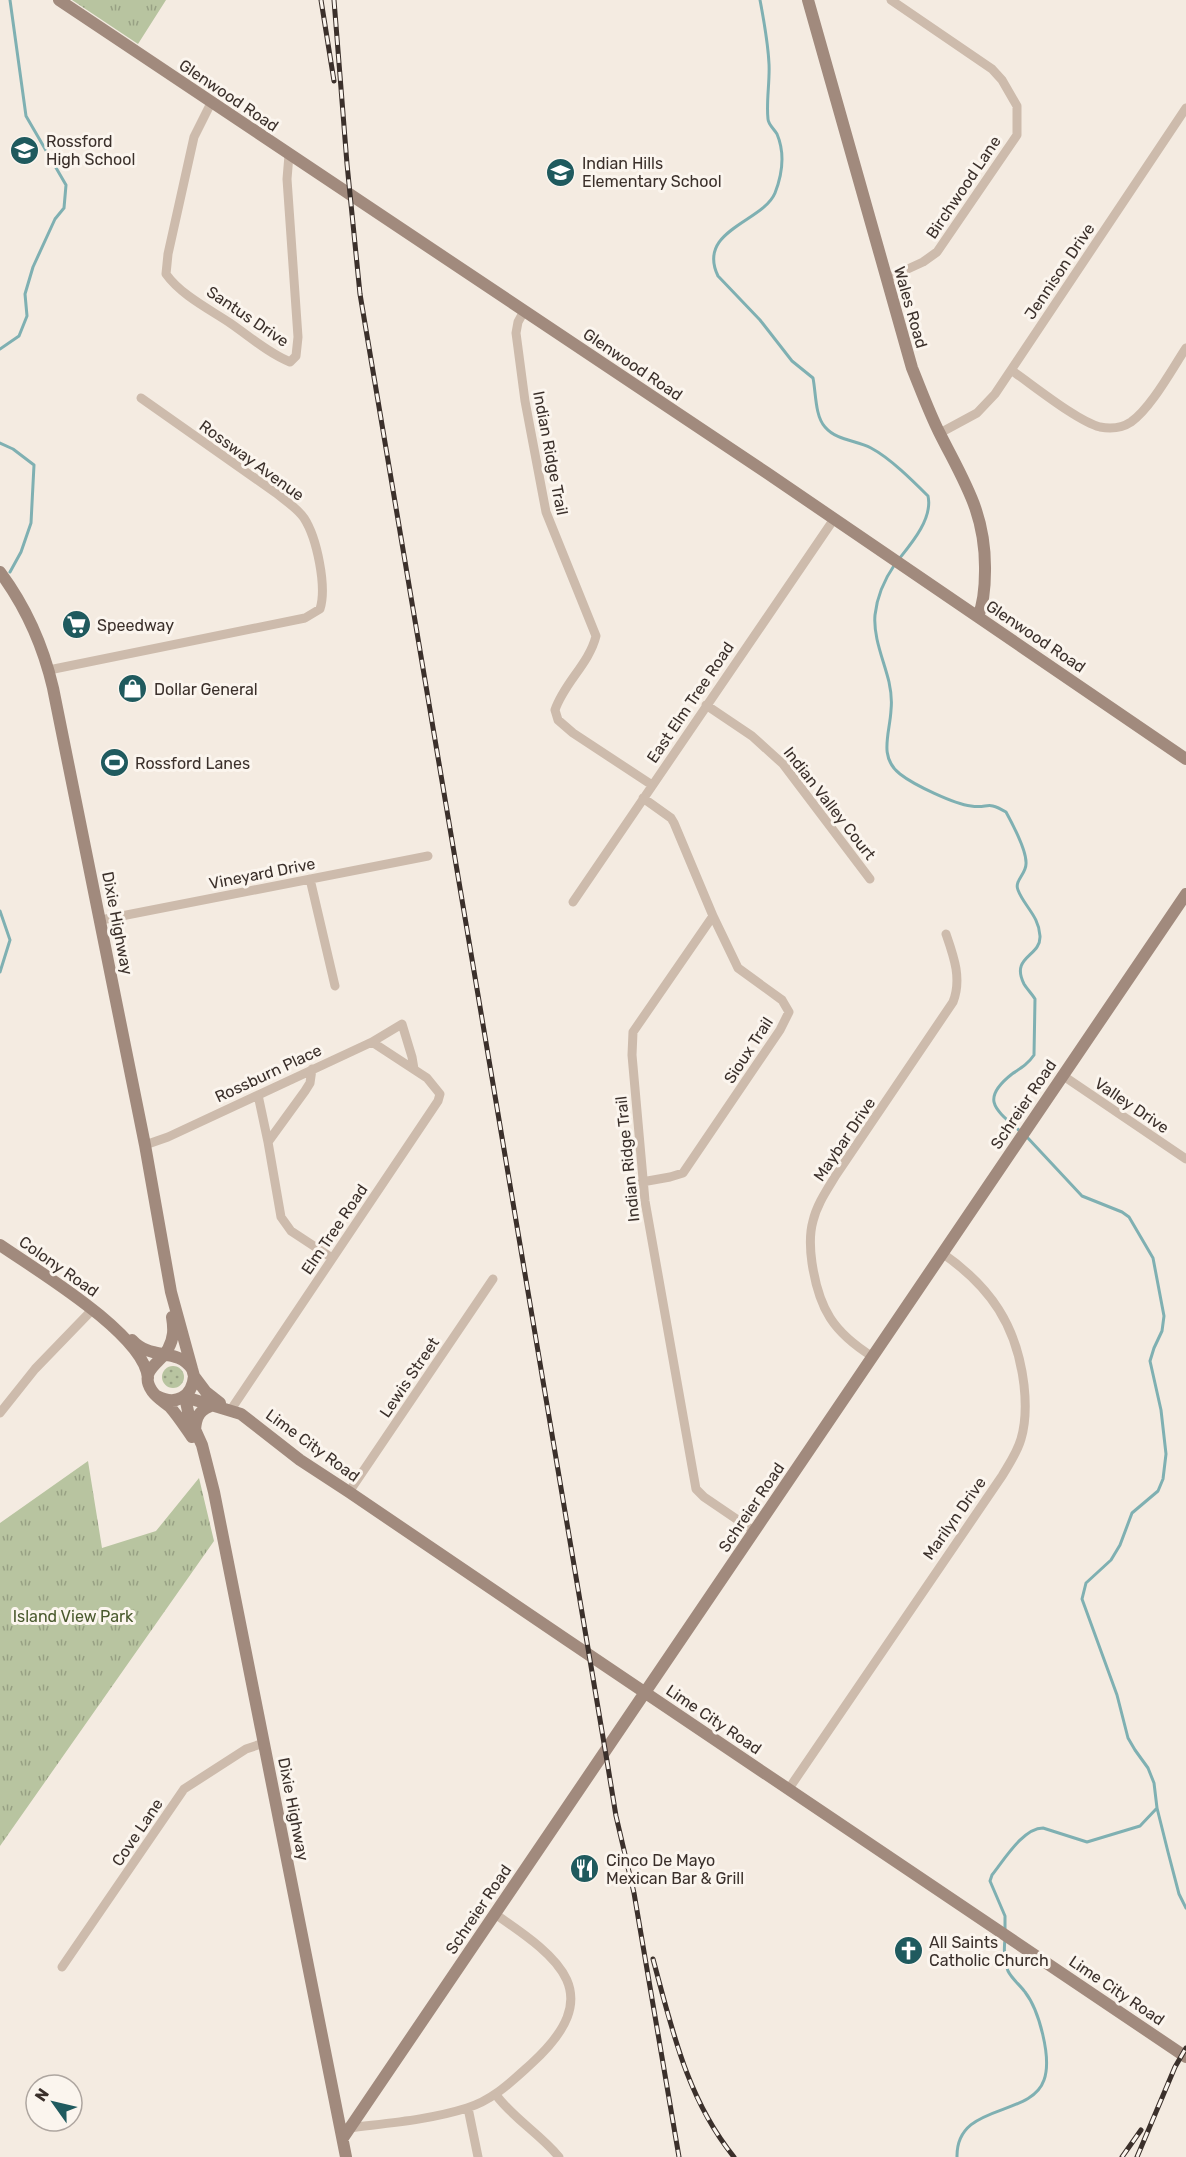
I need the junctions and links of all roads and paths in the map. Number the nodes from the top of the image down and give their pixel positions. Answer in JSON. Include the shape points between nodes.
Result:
{"nodes":[{"id":1,"x":59,"y":0,"type":"edge"},
{"id":2,"x":808,"y":0,"type":"edge"},
{"id":3,"x":891,"y":0,"type":"edge"},
{"id":4,"x":211,"y":103,"type":"junction"},
{"id":5,"x":1186,"y":108,"type":"edge"},
{"id":6,"x":289,"y":155,"type":"junction"},
{"id":7,"x":886,"y":279,"type":"junction"},
{"id":8,"x":524,"y":311,"type":"junction"},
{"id":9,"x":1186,"y":348,"type":"edge"},
{"id":10,"x":1011,"y":370,"type":"junction"},
{"id":11,"x":141,"y":398,"type":"dead end"},
{"id":12,"x":940,"y":433,"type":"junction"},
{"id":13,"x":834,"y":519,"type":"junction"},
{"id":14,"x":0,"y":572,"type":"edge"},
{"id":15,"x":978,"y":616,"type":"junction"},
{"id":16,"x":49,"y":670,"type":"junction"},
{"id":17,"x":706,"y":705,"type":"junction"},
{"id":18,"x":1186,"y":759,"type":"edge"},
{"id":19,"x":652,"y":785,"type":"junction"},
{"id":20,"x":643,"y":798,"type":"junction"},
{"id":21,"x":428,"y":856,"type":"dead end"},
{"id":22,"x":310,"y":879,"type":"junction"},
{"id":23,"x":870,"y":879,"type":"dead end"},
{"id":24,"x":1186,"y":894,"type":"edge"},
{"id":25,"x":573,"y":902,"type":"dead end"},
{"id":26,"x":713,"y":916,"type":"junction"},
{"id":27,"x":101,"y":920,"type":"junction"},
{"id":28,"x":946,"y":934,"type":"dead end"},
{"id":29,"x":335,"y":986,"type":"dead end"},
{"id":30,"x":372,"y":1041,"type":"junction"},
{"id":31,"x":312,"y":1069,"type":"junction"},
{"id":32,"x":414,"y":1069,"type":"junction"},
{"id":33,"x":1062,"y":1075,"type":"junction"},
{"id":34,"x":258,"y":1095,"type":"junction"},
{"id":35,"x":268,"y":1142,"type":"junction"},
{"id":36,"x":145,"y":1145,"type":"junction"},
{"id":37,"x":1186,"y":1159,"type":"edge"},
{"id":38,"x":642,"y":1182,"type":"junction"},
{"id":39,"x":0,"y":1245,"type":"edge"},
{"id":40,"x":942,"y":1253,"type":"junction"},
{"id":41,"x":332,"y":1258,"type":"junction"},
{"id":42,"x":493,"y":1279,"type":"dead end"},
{"id":43,"x":171,"y":1292,"type":"junction"},
{"id":44,"x":95,"y":1312,"type":"junction"},
{"id":45,"x":164,"y":1356,"type":"junction"},
{"id":46,"x":873,"y":1357,"type":"junction"},
{"id":47,"x":193,"y":1373,"type":"junction"},
{"id":48,"x":148,"y":1378,"type":"junction"},
{"id":49,"x":157,"y":1396,"type":"junction"},
{"id":50,"x":185,"y":1397,"type":"junction"},
{"id":51,"x":223,"y":1408,"type":"junction"},
{"id":52,"x":0,"y":1413,"type":"edge"},
{"id":53,"x":195,"y":1430,"type":"junction"},
{"id":54,"x":207,"y":1467,"type":"junction"},
{"id":55,"x":349,"y":1492,"type":"junction"},
{"id":56,"x":754,"y":1531,"type":"junction"},
{"id":57,"x":645,"y":1693,"type":"junction"},
{"id":58,"x":264,"y":1743,"type":"junction"},
{"id":59,"x":788,"y":1790,"type":"junction"},
{"id":60,"x":495,"y":1914,"type":"junction"},
{"id":61,"x":62,"y":1967,"type":"dead end"},
{"id":62,"x":1186,"y":2056,"type":"edge"},
{"id":63,"x":496,"y":2095,"type":"junction"},
{"id":64,"x":468,"y":2108,"type":"junction"},
{"id":65,"x":346,"y":2133,"type":"junction"},
{"id":66,"x":346,"y":2157,"type":"edge"},
{"id":67,"x":478,"y":2157,"type":"edge"},
{"id":68,"x":559,"y":2157,"type":"edge"}],
"edges":[{"from":1,"to":4,"type":"street","name":"Glenwood Road"},
{"from":2,"to":7,"type":"street","name":"Wales Road"},
{"from":3,"to":7,"type":"street","name":"Birchwood Lane","via":[[992,69],[1017,106],[1017,135],[937,252]]},
{"from":4,"to":6,"type":"street","name":"Glenwood Road"},
{"from":4,"to":6,"type":"street","name":"Santus Drive","via":[[194,137],[166,274],[188,294],[290,362],[296,356],[298,337],[287,179]]},
{"from":5,"to":10,"type":"street","name":"Jennison Drive"},
{"from":6,"to":8,"type":"street","name":"Glenwood Road"},
{"from":7,"to":12,"type":"street","name":"Wales Road","via":[[912,368]]},
{"from":8,"to":13,"type":"street","name":"Glenwood Road"},
{"from":8,"to":19,"type":"street","name":"Indian Ridge Trail","via":[[516,333],[546,512],[596,636],[555,710],[558,720],[568,729]]},
{"from":9,"to":10,"type":"street","via":[[1144,410],[1129,423],[1113,428],[1081,418]]},
{"from":10,"to":12,"type":"street","name":"Jennison Drive","via":[[977,413]]},
{"from":11,"to":16,"type":"street","name":"Rossway Avenue","via":[[297,510],[316,550],[323,590],[320,609],[305,618]]},
{"from":12,"to":15,"type":"street","name":"Wales Road","via":[[981,520],[986,553],[985,587]]},
{"from":13,"to":15,"type":"street","name":"Glenwood Road"},
{"from":13,"to":17,"type":"street","name":"East Elm Tree Road"},
{"from":14,"to":16,"type":"street","name":"Dixie Highway","via":[[30,620]]},
{"from":15,"to":18,"type":"street","name":"Glenwood Road"},
{"from":16,"to":27,"type":"street","name":"Dixie Highway"},
{"from":17,"to":19,"type":"street","name":"East Elm Tree Road"},
{"from":17,"to":23,"type":"street","name":"Indian Valley Court","via":[[752,736],[783,764]]},
{"from":19,"to":20,"type":"street","name":"East Elm Tree Road"},
{"from":20,"to":25,"type":"street","name":"East Elm Tree Road"},
{"from":20,"to":26,"type":"street","via":[[675,823]]},
{"from":21,"to":22,"type":"street","name":"Vineyard Drive"},
{"from":22,"to":27,"type":"street","name":"Vineyard Drive"},
{"from":22,"to":29,"type":"street"},
{"from":24,"to":33,"type":"street","name":"Schreier Road"},
{"from":26,"to":38,"type":"street","name":"Indian Ridge Trail","via":[[633,1032]]},
{"from":26,"to":38,"type":"street","name":"Sioux Trail","via":[[738,968],[782,1000],[789,1012],[683,1173]]},
{"from":27,"to":36,"type":"street","name":"Dixie Highway"},
{"from":28,"to":46,"type":"street","name":"Maybar Drive","via":[[956,963],[958,990],[953,1002],[836,1175],[812,1223],[811,1257],[822,1304],[845,1337]]},
{"from":30,"to":31,"type":"street","name":"Rossburn Place"},
{"from":30,"to":32,"type":"street","name":"Elm Tree Road"},
{"from":30,"to":32,"type":"street","name":"Rossburn Place","via":[[402,1024]]},
{"from":31,"to":34,"type":"street","name":"Rossburn Place"},
{"from":31,"to":35,"type":"street","via":[[310,1083]]},
{"from":32,"to":41,"type":"street","name":"Elm Tree Road","via":[[436,1088],[440,1094],[438,1101]]},
{"from":33,"to":37,"type":"street","name":"Valley Drive"},
{"from":33,"to":40,"type":"street","name":"Schreier Road"},
{"from":34,"to":35,"type":"street"},
{"from":34,"to":36,"type":"street","name":"Rossburn Place"},
{"from":35,"to":41,"type":"street","via":[[281,1216],[291,1231]]},
{"from":36,"to":43,"type":"street","name":"Dixie Highway"},
{"from":38,"to":56,"type":"street","name":"Indian Ridge Trail","via":[[696,1489]]},
{"from":39,"to":44,"type":"street","name":"Colony Road"},
{"from":40,"to":46,"type":"street","name":"Schreier Road"},
{"from":40,"to":59,"type":"street","name":"Marilyn Drive","via":[[989,1295],[1013,1335],[1025,1395],[1021,1441],[1002,1476]]},
{"from":41,"to":51,"type":"street","name":"Elm Tree Road"},
{"from":42,"to":55,"type":"street","name":"Lewis Street"},
{"from":43,"to":45,"type":"street","name":"Dixie Highway","via":[[173,1336]]},
{"from":43,"to":47,"type":"street","name":"Dixie Highway"},
{"from":44,"to":45,"type":"street","name":"Colony Road","via":[[122,1329],[142,1349]]},
{"from":44,"to":48,"type":"street","name":"Colony Road","via":[[135,1351],[147,1367]]},
{"from":44,"to":52,"type":"street","via":[[34,1368]]},
{"from":45,"to":47,"type":"street","via":[[181,1358]]},
{"from":45,"to":48,"type":"street","name":"Dixie Highway","via":[[153,1365]]},
{"from":46,"to":56,"type":"street","name":"Schreier Road"},
{"from":47,"to":50,"type":"street","via":[[191,1389]]},
{"from":47,"to":51,"type":"street","name":"Lime City Road"},
{"from":48,"to":49,"type":"street","name":"Dixie Highway"},
{"from":49,"to":50,"type":"street","via":[[171,1401]]},
{"from":49,"to":54,"type":"street","name":"Dixie Highway","via":[[199,1447]]},
{"from":50,"to":51,"type":"street","name":"Lime City Road"},
{"from":50,"to":53,"type":"street","name":"Dixie Highway"},
{"from":51,"to":53,"type":"street","via":[[200,1412]]},
{"from":51,"to":55,"type":"street","name":"Lime City Road","via":[[241,1414]]},
{"from":53,"to":54,"type":"street","name":"Dixie Highway"},
{"from":54,"to":58,"type":"street","name":"Dixie Highway"},
{"from":55,"to":57,"type":"street","name":"Lime City Road"},
{"from":56,"to":57,"type":"street","name":"Schreier Road"},
{"from":57,"to":59,"type":"street","name":"Lime City Road"},
{"from":57,"to":60,"type":"street","name":"Schreier Road"},
{"from":58,"to":61,"type":"street","name":"Cove Lane","via":[[246,1749],[184,1789]]},
{"from":58,"to":65,"type":"street","name":"Dixie Highway"},
{"from":59,"to":62,"type":"street","name":"Lime City Road"},
{"from":60,"to":63,"type":"street","via":[[556,1961],[570,1991],[567,2019],[558,2036]]},
{"from":60,"to":65,"type":"street","name":"Schreier Road"},
{"from":63,"to":64,"type":"street"},
{"from":63,"to":68,"type":"street"},
{"from":64,"to":65,"type":"street"},
{"from":64,"to":67,"type":"street"},
{"from":65,"to":66,"type":"street","name":"Dixie Highway"}]}
